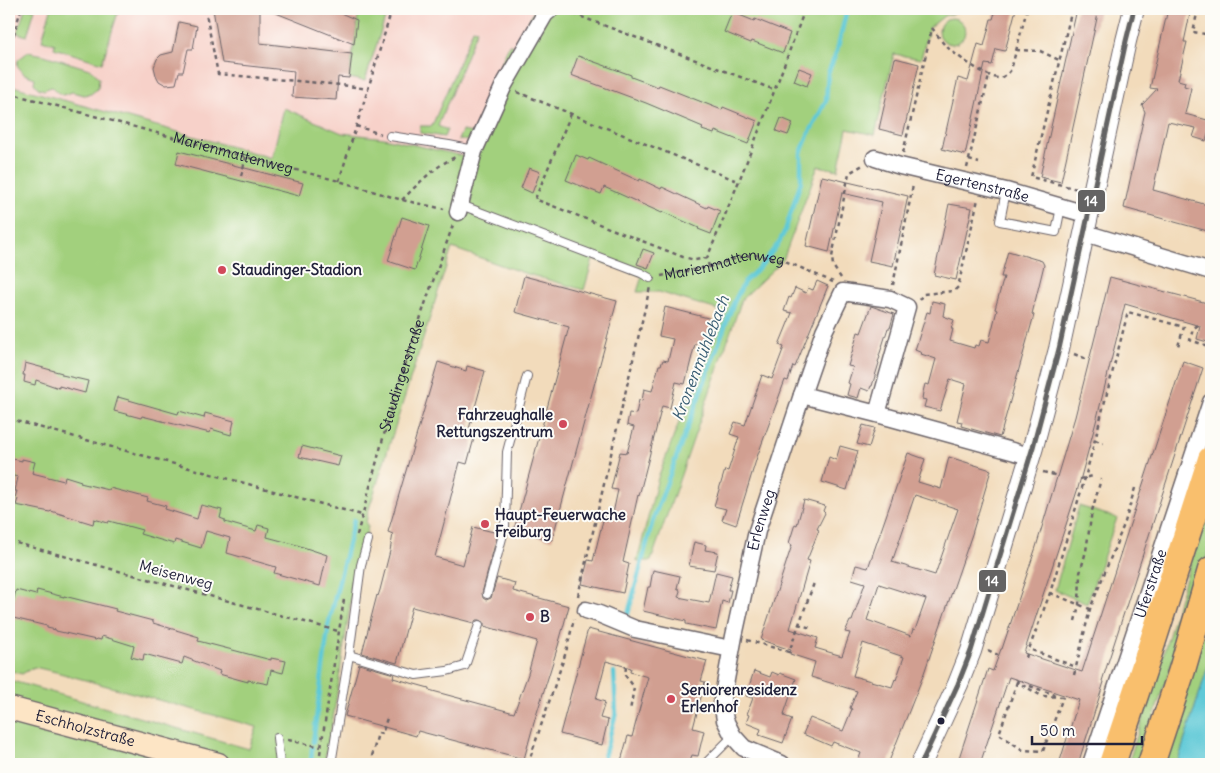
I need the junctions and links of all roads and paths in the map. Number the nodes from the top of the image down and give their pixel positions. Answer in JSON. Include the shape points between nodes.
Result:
{"nodes":[{"id":1,"x":21,"y":9,"type":"edge"},
{"id":2,"x":205,"y":9,"type":"edge"},
{"id":3,"x":392,"y":9,"type":"edge"},
{"id":4,"x":805,"y":9,"type":"edge"},
{"id":5,"x":1027,"y":9,"type":"edge"},
{"id":6,"x":1072,"y":9,"type":"edge"},
{"id":7,"x":1134,"y":9,"type":"edge"},
{"id":8,"x":1198,"y":9,"type":"edge"},
{"id":9,"x":557,"y":10,"type":"edge"},
{"id":10,"x":1211,"y":36,"type":"edge"},
{"id":11,"x":1016,"y":50,"type":"junction"},
{"id":12,"x":9,"y":51,"type":"edge"},
{"id":13,"x":1059,"y":60,"type":"junction"},
{"id":14,"x":990,"y":76,"type":"junction"},
{"id":15,"x":504,"y":85,"type":"junction"},
{"id":16,"x":368,"y":89,"type":"junction"},
{"id":17,"x":775,"y":90,"type":"junction"},
{"id":18,"x":9,"y":93,"type":"edge"},
{"id":19,"x":571,"y":114,"type":"junction"},
{"id":20,"x":356,"y":126,"type":"junction"},
{"id":21,"x":390,"y":136,"type":"joint"},
{"id":22,"x":474,"y":150,"type":"junction"},
{"id":23,"x":246,"y":158,"type":"junction"},
{"id":24,"x":875,"y":158,"type":"joint"},
{"id":25,"x":969,"y":160,"type":"junction"},
{"id":26,"x":979,"y":163,"type":"dead end"},
{"id":27,"x":908,"y":168,"type":"junction"},
{"id":28,"x":241,"y":176,"type":"dead end"},
{"id":29,"x":339,"y":181,"type":"junction"},
{"id":30,"x":964,"y":181,"type":"junction"},
{"id":31,"x":740,"y":182,"type":"junction"},
{"id":32,"x":981,"y":186,"type":"junction"},
{"id":33,"x":1006,"y":191,"type":"junction"},
{"id":34,"x":1093,"y":194,"type":"junction"},
{"id":35,"x":402,"y":200,"type":"junction"},
{"id":36,"x":1061,"y":208,"type":"junction"},
{"id":37,"x":460,"y":209,"type":"junction"},
{"id":38,"x":1087,"y":224,"type":"junction"},
{"id":39,"x":707,"y":258,"type":"junction"},
{"id":40,"x":709,"y":267,"type":"junction"},
{"id":41,"x":1211,"y":271,"type":"edge"},
{"id":42,"x":650,"y":278,"type":"junction"},
{"id":43,"x":843,"y":292,"type":"junction"},
{"id":44,"x":890,"y":299,"type":"junction"},
{"id":45,"x":907,"y":307,"type":"junction"},
{"id":46,"x":1198,"y":325,"type":"dead end"},
{"id":47,"x":1184,"y":327,"type":"junction"},
{"id":48,"x":1193,"y":329,"type":"junction"},
{"id":49,"x":1178,"y":346,"type":"dead end"},
{"id":50,"x":1211,"y":347,"type":"edge"},
{"id":51,"x":1111,"y":364,"type":"dead end"},
{"id":52,"x":1115,"y":366,"type":"junction"},
{"id":53,"x":527,"y":376,"type":"dead end"},
{"id":54,"x":802,"y":394,"type":"junction"},
{"id":55,"x":1211,"y":402,"type":"edge"},
{"id":56,"x":1104,"y":406,"type":"junction"},
{"id":57,"x":1110,"y":407,"type":"dead end"},
{"id":58,"x":877,"y":414,"type":"junction"},
{"id":59,"x":9,"y":419,"type":"edge"},
{"id":60,"x":1095,"y":440,"type":"junction"},
{"id":61,"x":1104,"y":442,"type":"dead end"},
{"id":62,"x":1030,"y":456,"type":"junction"},
{"id":63,"x":1211,"y":459,"type":"edge"},
{"id":64,"x":1093,"y":476,"type":"dead end"},
{"id":65,"x":1085,"y":478,"type":"junction"},
{"id":66,"x":1080,"y":479,"type":"dead end"},
{"id":67,"x":1101,"y":479,"type":"dead end"},
{"id":68,"x":1135,"y":488,"type":"dead end"},
{"id":69,"x":362,"y":515,"type":"junction"},
{"id":70,"x":368,"y":540,"type":"dead end"},
{"id":71,"x":9,"y":541,"type":"edge"},
{"id":72,"x":356,"y":541,"type":"dead end"},
{"id":73,"x":1211,"y":570,"type":"edge"},
{"id":74,"x":814,"y":583,"type":"dead end"},
{"id":75,"x":1050,"y":593,"type":"junction"},
{"id":76,"x":487,"y":594,"type":"dead end"},
{"id":77,"x":344,"y":595,"type":"dead end"},
{"id":78,"x":1079,"y":605,"type":"junction"},
{"id":79,"x":579,"y":609,"type":"junction"},
{"id":80,"x":1090,"y":609,"type":"junction"},
{"id":81,"x":1074,"y":621,"type":"dead end"},
{"id":82,"x":798,"y":624,"type":"junction"},
{"id":83,"x":479,"y":625,"type":"dead end"},
{"id":84,"x":811,"y":628,"type":"dead end"},
{"id":85,"x":338,"y":631,"type":"junction"},
{"id":86,"x":732,"y":642,"type":"junction"},
{"id":87,"x":1029,"y":649,"type":"junction"},
{"id":88,"x":348,"y":655,"type":"junction"},
{"id":89,"x":1026,"y":658,"type":"dead end"},
{"id":90,"x":626,"y":667,"type":"dead end"},
{"id":91,"x":1076,"y":667,"type":"junction"},
{"id":92,"x":1074,"y":674,"type":"dead end"},
{"id":93,"x":1030,"y":686,"type":"dead end"},
{"id":94,"x":1044,"y":692,"type":"junction"},
{"id":95,"x":1055,"y":695,"type":"dead end"},
{"id":96,"x":1042,"y":696,"type":"junction"},
{"id":97,"x":9,"y":708,"type":"edge"},
{"id":98,"x":630,"y":710,"type":"dead end"},
{"id":99,"x":387,"y":718,"type":"dead end"},
{"id":100,"x":733,"y":736,"type":"junction"},
{"id":101,"x":277,"y":738,"type":"joint"},
{"id":102,"x":321,"y":747,"type":"junction"},
{"id":103,"x":320,"y":756,"type":"dead end"},
{"id":104,"x":708,"y":762,"type":"dead end"},
{"id":105,"x":218,"y":764,"type":"edge"},
{"id":106,"x":280,"y":764,"type":"edge"},
{"id":107,"x":331,"y":764,"type":"edge"},
{"id":108,"x":370,"y":764,"type":"edge"},
{"id":109,"x":528,"y":764,"type":"edge"},
{"id":110,"x":782,"y":764,"type":"edge"},
{"id":111,"x":921,"y":764,"type":"edge"},
{"id":112,"x":1092,"y":764,"type":"edge"},
{"id":113,"x":1112,"y":764,"type":"edge"},
{"id":114,"x":1151,"y":764,"type":"edge"}],
"edges":[{"from":1,"to":12,"type":"path"},
{"from":2,"to":16,"type":"path","via":[[218,74]]},
{"from":3,"to":16,"type":"path"},
{"from":4,"to":17,"type":"path"},
{"from":5,"to":11,"type":"path"},
{"from":6,"to":13,"type":"path"},
{"from":7,"to":34,"type":"street"},
{"from":8,"to":10,"type":"path","via":[[1193,32]]},
{"from":9,"to":15,"type":"street","via":[[545,14]]},
{"from":9,"to":17,"type":"path"},
{"from":11,"to":13,"type":"path","via":[[1040,51]]},
{"from":11,"to":14,"type":"path","via":[[1011,70],[1005,76]]},
{"from":13,"to":34,"type":"path","via":[[1031,177]]},
{"from":14,"to":25,"type":"path"},
{"from":14,"to":27,"type":"path","via":[[945,45],[932,28]]},
{"from":15,"to":19,"type":"path"},
{"from":15,"to":22,"type":"street"},
{"from":16,"to":20,"type":"path"},
{"from":17,"to":31,"type":"path"},
{"from":18,"to":23,"type":"path","name":"Marienmattenweg"},
{"from":19,"to":31,"type":"path"},
{"from":19,"to":39,"type":"path","via":[[535,199],[683,257]]},
{"from":20,"to":21,"type":"path"},
{"from":20,"to":29,"type":"path"},
{"from":21,"to":22,"type":"lane"},
{"from":22,"to":35,"type":"path","via":[[442,163]]},
{"from":22,"to":37,"type":"street"},
{"from":23,"to":28,"type":"path"},
{"from":23,"to":29,"type":"path","name":"Marienmattenweg"},
{"from":24,"to":27,"type":"street","name":"Egertenstraße"},
{"from":24,"to":43,"type":"path","via":[[849,174],[832,257]]},
{"from":25,"to":26,"type":"path"},
{"from":25,"to":30,"type":"path"},
{"from":27,"to":30,"type":"street","name":"Egertenstraße"},
{"from":27,"to":44,"type":"path"},
{"from":29,"to":35,"type":"path","name":"Marienmattenweg"},
{"from":30,"to":32,"type":"street","name":"Egertenstraße"},
{"from":31,"to":39,"type":"path"},
{"from":32,"to":33,"type":"street","name":"Egertenstraße"},
{"from":32,"to":45,"type":"path","via":[[958,287],[954,291],[923,294]]},
{"from":33,"to":36,"type":"street","name":"Egertenstraße"},
{"from":33,"to":36,"type":"lane","via":[[1000,221],[1056,232]]},
{"from":34,"to":38,"type":"street"},
{"from":35,"to":37,"type":"path","name":"Marienmattenweg"},
{"from":36,"to":38,"type":"street","name":"Egertenstraße"},
{"from":37,"to":42,"type":"lane","name":"Marienmattenweg"},
{"from":37,"to":69,"type":"path","name":"Staudingerstraße","via":[[392,405]]},
{"from":38,"to":41,"type":"street","name":"Egertenstraße"},
{"from":38,"to":62,"type":"street","via":[[1059,349]]},
{"from":39,"to":40,"type":"path"},
{"from":40,"to":42,"type":"path","name":"Marienmattenweg"},
{"from":40,"to":43,"type":"path","name":"Marienmattenweg","via":[[744,256],[759,255],[783,260],[836,284]]},
{"from":42,"to":79,"type":"path"},
{"from":43,"to":44,"type":"street"},
{"from":43,"to":54,"type":"street","via":[[824,331]]},
{"from":44,"to":45,"type":"street"},
{"from":45,"to":58,"type":"street"},
{"from":46,"to":48,"type":"path"},
{"from":47,"to":48,"type":"path"},
{"from":47,"to":49,"type":"path"},
{"from":47,"to":52,"type":"path","via":[[1128,312]]},
{"from":48,"to":50,"type":"path","via":[[1190,340]]},
{"from":51,"to":52,"type":"path"},
{"from":52,"to":56,"type":"path"},
{"from":53,"to":76,"type":"lane","via":[[507,452],[505,527]]},
{"from":54,"to":58,"type":"street"},
{"from":54,"to":86,"type":"street","name":"Erlenweg","via":[[757,530]]},
{"from":55,"to":112,"type":"street","name":"Uferstraße"},
{"from":56,"to":57,"type":"path"},
{"from":56,"to":60,"type":"path"},
{"from":58,"to":62,"type":"street"},
{"from":59,"to":69,"type":"path"},
{"from":60,"to":61,"type":"path"},
{"from":60,"to":65,"type":"path"},
{"from":62,"to":111,"type":"street","via":[[971,651]]},
{"from":63,"to":113,"type":"highway"},
{"from":64,"to":65,"type":"path"},
{"from":65,"to":66,"type":"path"},
{"from":65,"to":75,"type":"path"},
{"from":67,"to":78,"type":"path","via":[[1080,573]]},
{"from":68,"to":80,"type":"path"},
{"from":69,"to":72,"type":"path","name":"Staudingerstraße"},
{"from":70,"to":88,"type":"lane","via":[[361,565]]},
{"from":71,"to":85,"type":"path","name":"Meisenweg"},
{"from":73,"to":114,"type":"highway"},
{"from":74,"to":82,"type":"path"},
{"from":75,"to":78,"type":"path"},
{"from":75,"to":87,"type":"path"},
{"from":77,"to":85,"type":"path"},
{"from":78,"to":80,"type":"path"},
{"from":78,"to":81,"type":"path"},
{"from":79,"to":86,"type":"street","via":[[635,629]]},
{"from":79,"to":109,"type":"path"},
{"from":80,"to":91,"type":"path"},
{"from":82,"to":84,"type":"path"},
{"from":82,"to":86,"type":"path","via":[[789,652]]},
{"from":83,"to":88,"type":"lane","via":[[465,666],[447,671],[416,675]]},
{"from":85,"to":102,"type":"path"},
{"from":86,"to":100,"type":"street","name":"Erlenweg","via":[[722,701],[725,720]]},
{"from":87,"to":89,"type":"path"},
{"from":87,"to":91,"type":"path"},
{"from":88,"to":107,"type":"lane"},
{"from":90,"to":98,"type":"path","via":[[625,675],[634,687]]},
{"from":91,"to":92,"type":"path"},
{"from":93,"to":94,"type":"path"},
{"from":94,"to":95,"type":"path"},
{"from":94,"to":96,"type":"path"},
{"from":96,"to":96,"type":"path","via":[[1018,681],[999,734],[1024,750],[1043,751],[1064,696]]},
{"from":97,"to":105,"type":"main road","name":"Eschholzstraße"},
{"from":99,"to":108,"type":"path","via":[[382,734],[378,734]]},
{"from":100,"to":104,"type":"lane"},
{"from":100,"to":110,"type":"street","name":"Erlenweg","via":[[744,748]]},
{"from":101,"to":102,"type":"path"},
{"from":101,"to":106,"type":"lane"},
{"from":102,"to":103,"type":"path"}]}
